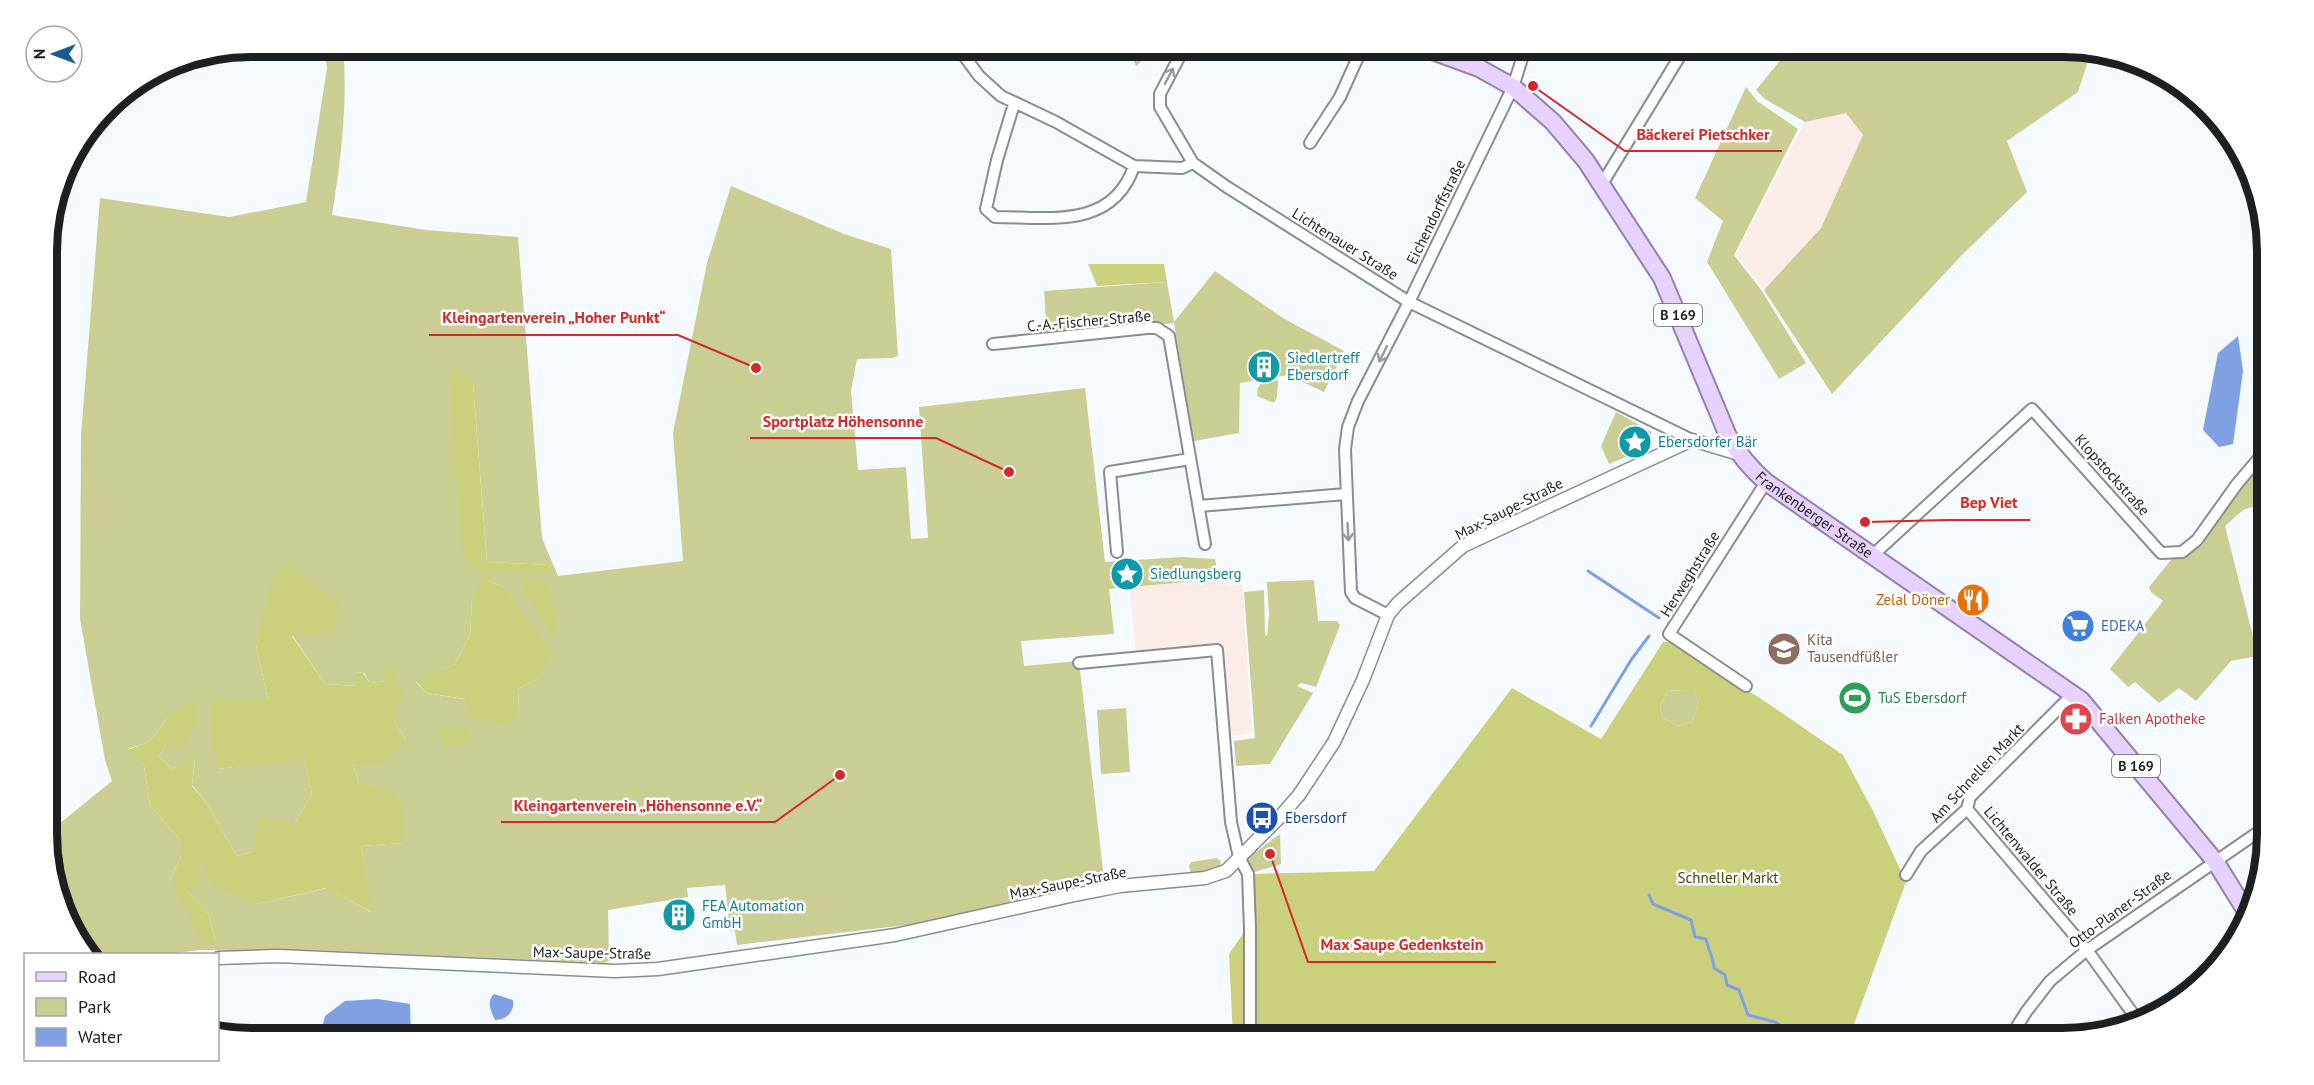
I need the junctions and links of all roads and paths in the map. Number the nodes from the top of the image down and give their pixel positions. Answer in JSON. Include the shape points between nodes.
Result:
{"nodes":[{"id":1,"x":965,"y":57,"type":"edge"},
{"id":2,"x":1179,"y":57,"type":"edge"},
{"id":3,"x":1358,"y":57,"type":"edge"},
{"id":4,"x":1449,"y":57,"type":"edge"},
{"id":5,"x":1523,"y":57,"type":"edge"},
{"id":6,"x":1679,"y":57,"type":"edge"},
{"id":7,"x":1513,"y":87,"type":"junction"},
{"id":8,"x":1014,"y":104,"type":"junction"},
{"id":9,"x":1310,"y":143,"type":"dead end"},
{"id":10,"x":1193,"y":163,"type":"junction"},
{"id":11,"x":1134,"y":166,"type":"junction"},
{"id":12,"x":1602,"y":184,"type":"junction"},
{"id":13,"x":1409,"y":302,"type":"junction"},
{"id":14,"x":993,"y":344,"type":"dead end"},
{"id":15,"x":1692,"y":440,"type":"junction"},
{"id":16,"x":1739,"y":454,"type":"junction"},
{"id":17,"x":1190,"y":459,"type":"junction"},
{"id":18,"x":2257,"y":461,"type":"edge"},
{"id":19,"x":1766,"y":482,"type":"junction"},
{"id":20,"x":1347,"y":495,"type":"junction"},
{"id":21,"x":1198,"y":507,"type":"junction"},
{"id":22,"x":1205,"y":544,"type":"dead end"},
{"id":23,"x":1118,"y":552,"type":"dead end"},
{"id":24,"x":1873,"y":555,"type":"junction"},
{"id":25,"x":1388,"y":615,"type":"junction"},
{"id":26,"x":1079,"y":663,"type":"dead end"},
{"id":27,"x":1746,"y":686,"type":"dead end"},
{"id":28,"x":2073,"y":694,"type":"junction"},
{"id":29,"x":1967,"y":809,"type":"junction"},
{"id":30,"x":2257,"y":833,"type":"edge"},
{"id":31,"x":1239,"y":857,"type":"junction"},
{"id":32,"x":2215,"y":861,"type":"junction"},
{"id":33,"x":1906,"y":875,"type":"dead end"},
{"id":34,"x":2243,"y":906,"type":"edge"},
{"id":35,"x":2087,"y":950,"type":"junction"},
{"id":36,"x":219,"y":958,"type":"edge"},
{"id":37,"x":2133,"y":1014,"type":"edge"},
{"id":38,"x":1250,"y":1028,"type":"edge"},
{"id":39,"x":2016,"y":1028,"type":"edge"}],
"edges":[{"from":1,"to":8,"type":"street","via":[[979,76]]},
{"from":10,"to":2,"type":"street","one_way":true,"via":[[1160,107],[1161,93]]},
{"from":3,"to":9,"type":"street","via":[[1340,97]]},
{"from":4,"to":7,"type":"main road","name":"Frankenberger Straße","number":"B 169"},
{"from":5,"to":7,"type":"street","name":"Eichendorffstraße"},
{"from":6,"to":12,"type":"street"},
{"from":7,"to":12,"type":"main road","name":"Frankenberger Straße","number":"B 169","via":[[1553,122]]},
{"from":7,"to":13,"type":"street","name":"Eichendorffstraße"},
{"from":8,"to":11,"type":"street","via":[[1056,122]]},
{"from":8,"to":11,"type":"street","via":[[986,208],[994,217],[1086,215],[1113,200],[1129,181]]},
{"from":10,"to":11,"type":"street","via":[[1182,168]]},
{"from":10,"to":13,"type":"street","name":"Lichtenauer Straße"},
{"from":12,"to":16,"type":"main road","name":"Frankenberger Straße","number":"B 169","via":[[1662,278],[1724,428]]},
{"from":13,"to":15,"type":"street","name":"Lichtenauer Straße"},
{"from":13,"to":20,"type":"street","name":"Eichendorffstraße","one_way":true,"via":[[1348,427]]},
{"from":14,"to":17,"type":"street","name":"C.-A.-Fischer-Straße","via":[[1157,328],[1169,336]]},
{"from":15,"to":16,"type":"street","name":"Lichtenauer Straße"},
{"from":15,"to":25,"type":"street","name":"Max-Saupe-Straße","via":[[1463,546]]},
{"from":16,"to":19,"type":"main road","name":"Frankenberger Straße"},
{"from":17,"to":21,"type":"street","name":"C.-A.-Fischer-Straße"},
{"from":17,"to":23,"type":"street","via":[[1110,472]]},
{"from":18,"to":24,"type":"street","name":"Klopstockstraße","via":[[2197,540],[2182,552],[2161,553],[2032,409]]},
{"from":19,"to":24,"type":"main road","name":"Frankenberger Straße"},
{"from":19,"to":27,"type":"street","name":"Herweghstraße","via":[[1669,634]]},
{"from":20,"to":21,"type":"street"},
{"from":20,"to":25,"type":"street","name":"Eichendorffstraße","one_way":true,"via":[[1351,592]]},
{"from":21,"to":22,"type":"street","name":"C.-A.-Fischer-Straße"},
{"from":24,"to":28,"type":"main road","name":"Frankenberger Straße"},
{"from":25,"to":31,"type":"street","name":"Max-Saupe-Straße","via":[[1334,742],[1299,795]]},
{"from":26,"to":31,"type":"street","via":[[1217,650],[1231,822]]},
{"from":28,"to":29,"type":"street","name":"Am Schnellen Markt","via":[[1970,797]]},
{"from":28,"to":32,"type":"main road","name":"Frankenberger Straße","number":"B 169"},
{"from":29,"to":33,"type":"street","name":"Am Schnellen Markt","via":[[1921,851]]},
{"from":29,"to":35,"type":"street","name":"Lichtenwalder Straße"},
{"from":30,"to":32,"type":"street","name":"Otto-Planer-Straße"},
{"from":31,"to":36,"type":"street","name":"Max-Saupe-Straße","via":[[1226,871],[1205,878],[1120,886],[895,935],[658,969],[278,956]]},
{"from":31,"to":38,"type":"street","via":[[1248,874]]},
{"from":32,"to":34,"type":"main road","name":"Frankenberger Straße","number":"B 169"},
{"from":32,"to":35,"type":"street","name":"Otto-Planer-Straße"},
{"from":35,"to":37,"type":"street","name":"Lichtenwalder Straße"},
{"from":35,"to":39,"type":"street","name":"Otto-Planer-Straße","via":[[2050,981]]}]}
